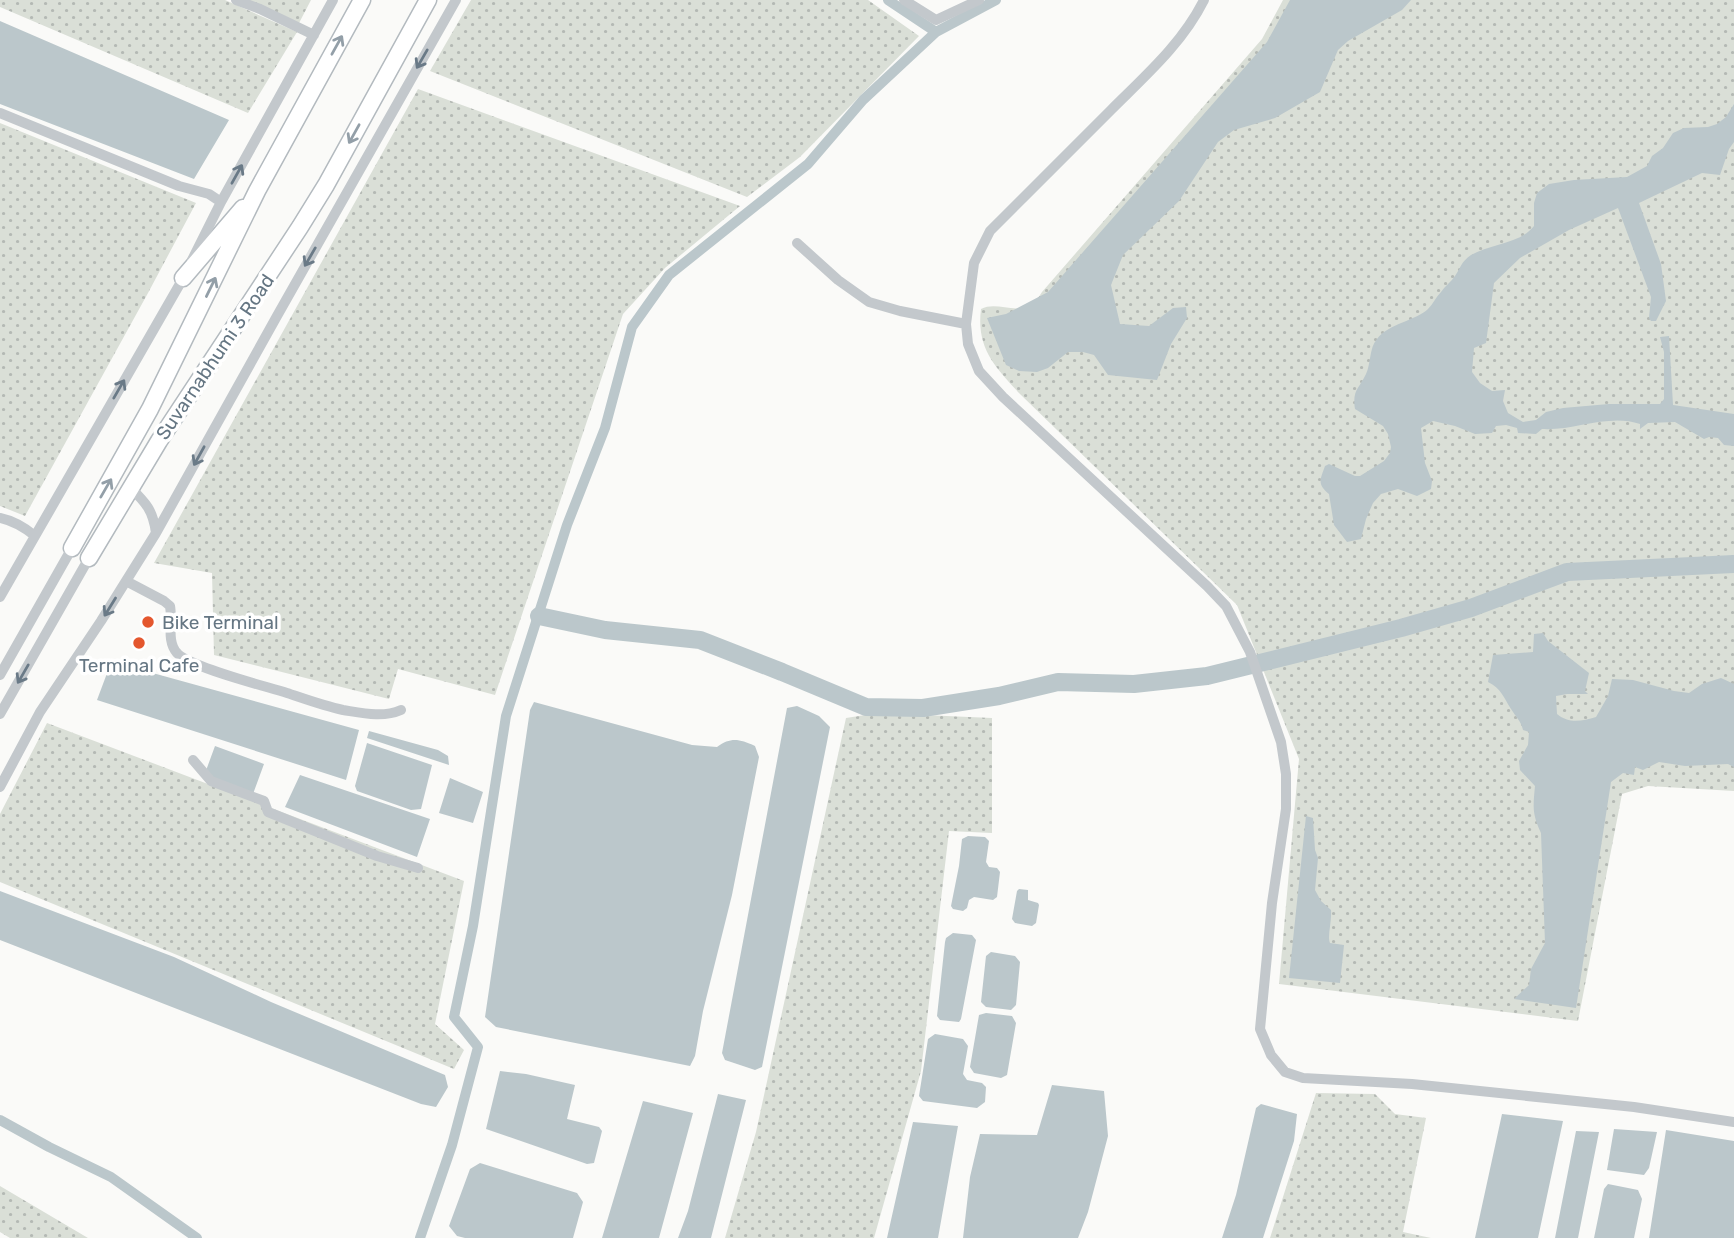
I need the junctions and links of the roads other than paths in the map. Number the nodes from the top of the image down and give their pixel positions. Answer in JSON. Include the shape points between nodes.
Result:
{"nodes":[{"id":1,"x":236,"y":0,"type":"edge"},
{"id":2,"x":333,"y":0,"type":"edge"},
{"id":3,"x":362,"y":0,"type":"edge"},
{"id":4,"x":428,"y":0,"type":"edge"},
{"id":5,"x":456,"y":0,"type":"edge"},
{"id":6,"x":904,"y":0,"type":"edge"},
{"id":7,"x":979,"y":0,"type":"edge"},
{"id":8,"x":1204,"y":0,"type":"edge"},
{"id":9,"x":314,"y":35,"type":"junction"},
{"id":10,"x":0,"y":113,"type":"edge"},
{"id":11,"x":257,"y":191,"type":"junction"},
{"id":12,"x":222,"y":202,"type":"junction"},
{"id":13,"x":797,"y":243,"type":"dead end"},
{"id":14,"x":183,"y":278,"type":"junction"},
{"id":15,"x":966,"y":324,"type":"junction"},
{"id":16,"x":130,"y":487,"type":"junction"},
{"id":17,"x":0,"y":518,"type":"edge"},
{"id":18,"x":156,"y":533,"type":"junction"},
{"id":19,"x":35,"y":536,"type":"junction"},
{"id":20,"x":72,"y":548,"type":"joint"},
{"id":21,"x":89,"y":558,"type":"joint"},
{"id":22,"x":126,"y":581,"type":"junction"},
{"id":23,"x":0,"y":597,"type":"edge"},
{"id":24,"x":0,"y":674,"type":"edge"},
{"id":25,"x":401,"y":710,"type":"dead end"},
{"id":26,"x":0,"y":714,"type":"edge"},
{"id":27,"x":193,"y":761,"type":"dead end"},
{"id":28,"x":0,"y":787,"type":"edge"},
{"id":29,"x":418,"y":867,"type":"dead end"},
{"id":30,"x":1734,"y":1122,"type":"edge"}],
"edges":[{"from":1,"to":9,"type":"street"},
{"from":2,"to":9,"type":"street"},
{"from":11,"to":3,"type":"main road","name":"Suvarnabhumi 3 Road","one_way":true},
{"from":4,"to":16,"type":"main road","name":"Suvarnabhumi 3 Road","one_way":true,"via":[[313,206]]},
{"from":5,"to":18,"type":"street","one_way":true},
{"from":6,"to":7,"type":"street","via":[[936,20]]},
{"from":8,"to":15,"type":"street","via":[[1190,26],[1143,79],[990,231],[974,263]]},
{"from":12,"to":9,"type":"street","one_way":true},
{"from":10,"to":12,"type":"street"},
{"from":11,"to":14,"type":"main road"},
{"from":20,"to":11,"type":"main road","name":"Suvarnabhumi 3 Road","one_way":true,"via":[[150,410]]},
{"from":12,"to":14,"type":"street"},
{"from":13,"to":15,"type":"street","via":[[869,302]]},
{"from":19,"to":14,"type":"street","one_way":true},
{"from":15,"to":30,"type":"street","via":[[979,371],[1207,586],[1226,607],[1250,652],[1281,742],[1286,774],[1286,809],[1260,1029],[1271,1055],[1285,1072],[1303,1078],[1412,1084]]},
{"from":16,"to":18,"type":"street","via":[[147,503]]},
{"from":16,"to":21,"type":"main road","name":"Suvarnabhumi 3 Road"},
{"from":17,"to":19,"type":"street"},
{"from":18,"to":22,"type":"street"},
{"from":19,"to":23,"type":"street"},
{"from":20,"to":24,"type":"street","name":"Suvarnabhumi 3 Road"},
{"from":21,"to":26,"type":"street","name":"Suvarnabhumi 3 Road","one_way":true},
{"from":22,"to":25,"type":"street","via":[[170,606],[171,641],[184,659],[339,709],[377,714]]},
{"from":22,"to":28,"type":"street","one_way":true,"via":[[40,712]]},
{"from":27,"to":29,"type":"street","via":[[211,781],[264,801],[268,812],[377,856]]}]}
